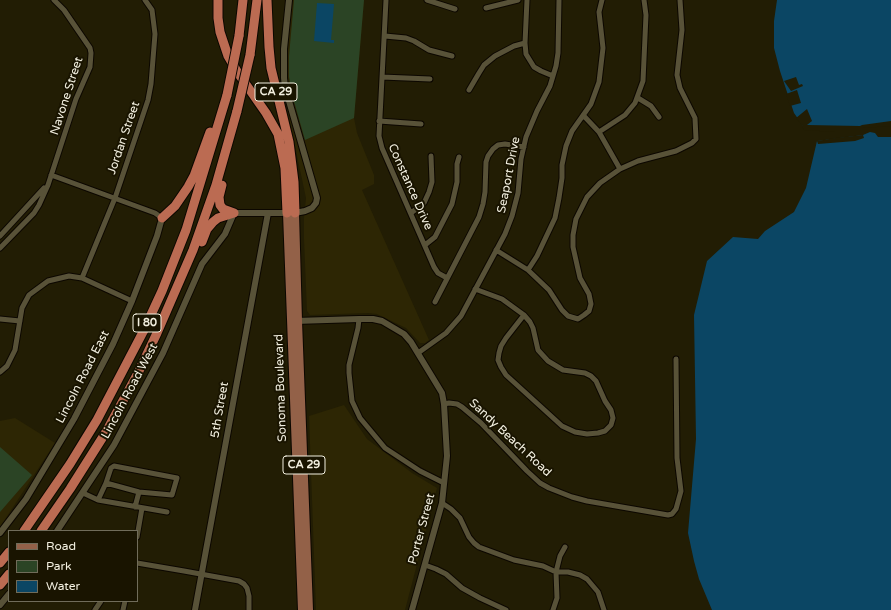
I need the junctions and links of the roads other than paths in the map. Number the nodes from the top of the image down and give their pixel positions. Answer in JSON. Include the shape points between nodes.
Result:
{"nodes":[{"id":1,"x":54,"y":0,"type":"edge"},
{"id":2,"x":145,"y":0,"type":"edge"},
{"id":3,"x":218,"y":0,"type":"edge"},
{"id":4,"x":243,"y":0,"type":"edge"},
{"id":5,"x":258,"y":0,"type":"edge"},
{"id":6,"x":267,"y":0,"type":"edge"},
{"id":7,"x":289,"y":0,"type":"edge"},
{"id":8,"x":386,"y":0,"type":"edge"},
{"id":9,"x":427,"y":0,"type":"edge"},
{"id":10,"x":518,"y":0,"type":"edge"},
{"id":11,"x":527,"y":0,"type":"edge"},
{"id":12,"x":559,"y":0,"type":"edge"},
{"id":13,"x":602,"y":0,"type":"edge"},
{"id":14,"x":644,"y":0,"type":"edge"},
{"id":15,"x":680,"y":0,"type":"edge"},
{"id":16,"x":486,"y":8,"type":"dead end"},
{"id":17,"x":455,"y":9,"type":"dead end"},
{"id":18,"x":385,"y":36,"type":"junction"},
{"id":19,"x":525,"y":43,"type":"junction"},
{"id":20,"x":452,"y":56,"type":"dead end"},
{"id":21,"x":554,"y":76,"type":"junction"},
{"id":22,"x":382,"y":77,"type":"junction"},
{"id":23,"x":430,"y":79,"type":"dead end"},
{"id":24,"x":469,"y":90,"type":"dead end"},
{"id":25,"x":227,"y":94,"type":"junction"},
{"id":26,"x":638,"y":98,"type":"junction"},
{"id":27,"x":583,"y":115,"type":"junction"},
{"id":28,"x":659,"y":117,"type":"dead end"},
{"id":29,"x":379,"y":121,"type":"junction"},
{"id":30,"x":421,"y":124,"type":"dead end"},
{"id":31,"x":232,"y":128,"type":"junction"},
{"id":32,"x":599,"y":132,"type":"junction"},
{"id":33,"x":524,"y":147,"type":"junction"},
{"id":34,"x":431,"y":156,"type":"dead end"},
{"id":35,"x":459,"y":157,"type":"dead end"},
{"id":36,"x":620,"y":169,"type":"junction"},
{"id":37,"x":51,"y":175,"type":"junction"},
{"id":38,"x":48,"y":185,"type":"junction"},
{"id":39,"x":115,"y":198,"type":"junction"},
{"id":40,"x":268,"y":213,"type":"junction"},
{"id":41,"x":291,"y":213,"type":"junction"},
{"id":42,"x":411,"y":213,"type":"junction"},
{"id":43,"x":234,"y":214,"type":"junction"},
{"id":44,"x":162,"y":218,"type":"junction"},
{"id":45,"x":0,"y":236,"type":"edge"},
{"id":46,"x":425,"y":245,"type":"junction"},
{"id":47,"x":0,"y":248,"type":"edge"},
{"id":48,"x":496,"y":250,"type":"junction"},
{"id":49,"x":528,"y":270,"type":"junction"},
{"id":50,"x":82,"y":278,"type":"junction"},
{"id":51,"x":447,"y":278,"type":"junction"},
{"id":52,"x":475,"y":289,"type":"junction"},
{"id":53,"x":132,"y":301,"type":"junction"},
{"id":54,"x":435,"y":302,"type":"dead end"},
{"id":55,"x":167,"y":312,"type":"junction"},
{"id":56,"x":524,"y":315,"type":"junction"},
{"id":57,"x":359,"y":318,"type":"junction"},
{"id":58,"x":0,"y":319,"type":"edge"},
{"id":59,"x":20,"y":321,"type":"junction"},
{"id":60,"x":294,"y":321,"type":"junction"},
{"id":61,"x":418,"y":353,"type":"junction"},
{"id":62,"x":676,"y":359,"type":"dead end"},
{"id":63,"x":0,"y":372,"type":"edge"},
{"id":64,"x":444,"y":404,"type":"junction"},
{"id":65,"x":106,"y":483,"type":"junction"},
{"id":66,"x":444,"y":483,"type":"junction"},
{"id":67,"x":139,"y":492,"type":"junction"},
{"id":68,"x":83,"y":493,"type":"junction"},
{"id":69,"x":98,"y":500,"type":"junction"},
{"id":70,"x":442,"y":503,"type":"junction"},
{"id":71,"x":136,"y":507,"type":"junction"},
{"id":72,"x":142,"y":508,"type":"junction"},
{"id":73,"x":167,"y":512,"type":"dead end"},
{"id":74,"x":25,"y":530,"type":"edge"},
{"id":75,"x":42,"y":530,"type":"edge"},
{"id":76,"x":58,"y":530,"type":"edge"},
{"id":77,"x":138,"y":531,"type":"edge"},
{"id":78,"x":0,"y":534,"type":"edge"},
{"id":79,"x":565,"y":547,"type":"dead end"},
{"id":80,"x":8,"y":553,"type":"edge"},
{"id":81,"x":0,"y":563,"type":"edge"},
{"id":82,"x":138,"y":563,"type":"edge"},
{"id":83,"x":425,"y":565,"type":"junction"},
{"id":84,"x":556,"y":572,"type":"junction"},
{"id":85,"x":201,"y":574,"type":"junction"},
{"id":86,"x":8,"y":575,"type":"edge"},
{"id":87,"x":0,"y":585,"type":"edge"},
{"id":88,"x":8,"y":595,"type":"edge"},
{"id":89,"x":101,"y":602,"type":"edge"},
{"id":90,"x":0,"y":605,"type":"edge"},
{"id":91,"x":95,"y":610,"type":"edge"},
{"id":92,"x":195,"y":610,"type":"edge"},
{"id":93,"x":249,"y":610,"type":"edge"},
{"id":94,"x":302,"y":610,"type":"edge"},
{"id":95,"x":309,"y":610,"type":"edge"},
{"id":96,"x":412,"y":610,"type":"edge"},
{"id":97,"x":506,"y":610,"type":"edge"},
{"id":98,"x":553,"y":610,"type":"edge"},
{"id":99,"x":604,"y":610,"type":"edge"}],
"edges":[{"from":1,"to":37,"type":"street","name":"Navone Street","via":[[86,40],[92,53],[90,67],[76,99]]},
{"from":2,"to":39,"type":"street","name":"Jordan Street","via":[[152,10],[154,19],[151,84]]},
{"from":3,"to":41,"type":"highway","number":"CA 29","via":[[220,32],[228,56],[278,134]]},
{"from":4,"to":25,"type":"highway","number":"I 80","bridge":true,"via":[[239,36]]},
{"from":5,"to":31,"type":"highway","number":"I 80","bridge":true,"via":[[250,55]]},
{"from":6,"to":41,"type":"highway","number":"CA 29","via":[[271,68],[292,157]]},
{"from":7,"to":41,"type":"street","via":[[284,78],[317,198],[312,208],[305,212]]},
{"from":8,"to":18,"type":"street","name":"Constance Drive"},
{"from":9,"to":17,"type":"street"},
{"from":10,"to":16,"type":"street"},
{"from":11,"to":19,"type":"street"},
{"from":12,"to":21,"type":"street","name":"Seaport Drive","via":[[558,53]]},
{"from":13,"to":27,"type":"street","via":[[599,12],[603,48],[599,82],[591,104]]},
{"from":14,"to":26,"type":"street","via":[[644,81]]},
{"from":15,"to":36,"type":"street","via":[[682,30],[677,75],[680,88],[695,118],[696,139],[676,151],[638,161]]},
{"from":18,"to":20,"type":"street","via":[[406,38],[429,50]]},
{"from":18,"to":22,"type":"street","name":"Constance Drive"},
{"from":19,"to":21,"type":"street","via":[[526,54],[534,67]]},
{"from":19,"to":24,"type":"street","via":[[504,50],[484,65]]},
{"from":21,"to":33,"type":"street","name":"Seaport Drive","via":[[531,124]]},
{"from":22,"to":23,"type":"street"},
{"from":22,"to":29,"type":"street","name":"Constance Drive"},
{"from":25,"to":44,"type":"highway","via":[[194,176],[175,206]]},
{"from":25,"to":74,"type":"highway","number":"I 80","via":[[186,230],[143,332],[93,426]]},
{"from":26,"to":28,"type":"street","via":[[651,106]]},
{"from":26,"to":32,"type":"street","via":[[625,115]]},
{"from":27,"to":32,"type":"street"},
{"from":27,"to":49,"type":"street","via":[[566,146],[555,218]]},
{"from":29,"to":30,"type":"street"},
{"from":29,"to":42,"type":"street","name":"Constance Drive","via":[[382,148]]},
{"from":31,"to":43,"type":"highway","via":[[229,162],[219,199],[223,208]]},
{"from":31,"to":55,"type":"highway","number":"I 80","via":[[209,206]]},
{"from":32,"to":36,"type":"street"},
{"from":33,"to":48,"type":"street","name":"Seaport Drive","via":[[515,205],[505,234]]},
{"from":33,"to":51,"type":"street","via":[[498,145],[488,156],[483,204]]},
{"from":34,"to":42,"type":"street","via":[[432,182],[429,192],[424,203]]},
{"from":35,"to":46,"type":"street","via":[[452,204],[435,237]]},
{"from":36,"to":49,"type":"street","via":[[592,191],[576,219],[573,235],[574,254],[580,278],[589,294],[591,304],[584,315],[578,319],[568,316],[549,290]]},
{"from":37,"to":38,"type":"street","name":"Navone Street"},
{"from":37,"to":39,"type":"street"},
{"from":38,"to":45,"type":"street","name":"Navone Street"},
{"from":38,"to":47,"type":"street","name":"Navone Street","via":[[34,212]]},
{"from":39,"to":44,"type":"street","via":[[155,212]]},
{"from":39,"to":50,"type":"street","name":"Jordan Street"},
{"from":40,"to":41,"type":"street"},
{"from":40,"to":43,"type":"street"},
{"from":40,"to":85,"type":"street","name":"5th Street"},
{"from":41,"to":60,"type":"main road","name":"Sonoma Boulevard","number":"CA 29"},
{"from":42,"to":46,"type":"street","name":"Constance Drive"},
{"from":43,"to":55,"type":"highway","via":[[218,218],[209,226],[185,284]]},
{"from":43,"to":68,"type":"street","name":"Lincoln Road West","via":[[226,234],[202,264],[173,332],[136,406]]},
{"from":44,"to":53,"type":"street","name":"Lincoln Road East"},
{"from":46,"to":51,"type":"street","name":"Constance Drive","via":[[438,273]]},
{"from":48,"to":49,"type":"street"},
{"from":48,"to":52,"type":"street","name":"Seaport Drive"},
{"from":50,"to":53,"type":"street"},
{"from":50,"to":59,"type":"street","via":[[58,277],[36,289],[29,295],[22,308]]},
{"from":51,"to":54,"type":"street"},
{"from":52,"to":56,"type":"street","via":[[502,299]]},
{"from":52,"to":61,"type":"street","name":"Seaport Drive","via":[[453,326],[440,339]]},
{"from":53,"to":78,"type":"street","name":"Lincoln Road East","via":[[74,419],[26,499]]},
{"from":55,"to":75,"type":"highway","number":"I 80","via":[[106,432]]},
{"from":56,"to":56,"type":"street","via":[[533,328],[538,350],[548,361],[563,370],[591,376],[596,381],[613,418],[605,431],[587,434],[574,432],[562,426],[506,375],[498,360],[501,346]]},
{"from":57,"to":60,"type":"street"},
{"from":57,"to":61,"type":"street","via":[[382,321],[395,328],[404,334]]},
{"from":57,"to":66,"type":"street","via":[[349,373],[352,401],[360,418],[385,448]]},
{"from":58,"to":59,"type":"street"},
{"from":59,"to":63,"type":"street","via":[[15,350],[8,366]]},
{"from":60,"to":94,"type":"main road","name":"Sonoma Boulevard","number":"CA 29"},
{"from":60,"to":95,"type":"main road","name":"Sonoma Boulevard","number":"CA 29"},
{"from":61,"to":64,"type":"street","via":[[442,393]]},
{"from":62,"to":64,"type":"street","name":"Sandy Beach Road","via":[[677,458],[681,491],[676,509],[668,515],[587,501],[549,488],[527,471],[462,407],[457,404]]},
{"from":64,"to":66,"type":"street","name":"Porter Street","via":[[447,456]]},
{"from":65,"to":67,"type":"street"},
{"from":65,"to":67,"type":"street","via":[[114,466],[177,478],[172,495]]},
{"from":65,"to":69,"type":"street"},
{"from":66,"to":70,"type":"street","name":"Porter Street"},
{"from":67,"to":71,"type":"street"},
{"from":68,"to":69,"type":"street"},
{"from":68,"to":76,"type":"street","name":"Lincoln Road West"},
{"from":69,"to":71,"type":"street"},
{"from":70,"to":83,"type":"street","name":"Porter Street"},
{"from":70,"to":84,"type":"street","via":[[460,518],[469,537],[479,547]]},
{"from":71,"to":72,"type":"street"},
{"from":72,"to":73,"type":"street"},
{"from":72,"to":77,"type":"street"},
{"from":79,"to":84,"type":"street"},
{"from":80,"to":81,"type":"highway"},
{"from":82,"to":85,"type":"street"},
{"from":83,"to":96,"type":"street","name":"Porter Street"},
{"from":83,"to":97,"type":"street","via":[[446,574],[462,588]]},
{"from":84,"to":98,"type":"street","via":[[557,598]]},
{"from":84,"to":99,"type":"street","via":[[568,572],[587,579],[598,592]]},
{"from":85,"to":92,"type":"street","name":"5th Street"},
{"from":85,"to":93,"type":"street","via":[[244,584],[248,588]]},
{"from":86,"to":87,"type":"highway"},
{"from":88,"to":90,"type":"street"},
{"from":89,"to":91,"type":"street"}]}
